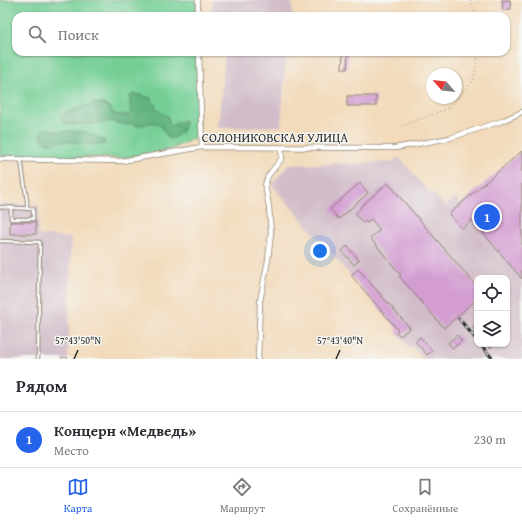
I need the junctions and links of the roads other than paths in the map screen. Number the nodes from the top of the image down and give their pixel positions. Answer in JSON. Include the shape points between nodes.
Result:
{"nodes":[{"id":1,"x":198,"y":0,"type":"edge"},
{"id":2,"x":198,"y":12,"type":"edge"},
{"id":3,"x":200,"y":56,"type":"edge"},
{"id":4,"x":522,"y":112,"type":"edge"},
{"id":5,"x":202,"y":147,"type":"junction"},
{"id":6,"x":281,"y":148,"type":"junction"},
{"id":7,"x":0,"y":159,"type":"edge"},
{"id":8,"x":20,"y":159,"type":"junction"},
{"id":9,"x":0,"y":208,"type":"edge"},
{"id":10,"x":11,"y":208,"type":"junction"},
{"id":11,"x":27,"y":208,"type":"junction"},
{"id":12,"x":0,"y":240,"type":"edge"},
{"id":13,"x":38,"y":359,"type":"edge"},
{"id":14,"x":258,"y":359,"type":"edge"}],
"edges":[{"from":1,"to":2,"type":"street"},
{"from":3,"to":5,"type":"street"},
{"from":4,"to":6,"type":"street","name":"СОЛОНИКОВСКАЯ УЛИЦА","via":[[450,138],[395,148]]},
{"from":5,"to":6,"type":"street","name":"СОЛОНИКОВСКАЯ УЛИЦА"},
{"from":5,"to":8,"type":"street","name":"СОЛОНИКОВСКАЯ УЛИЦА","via":[[122,161]]},
{"from":6,"to":14,"type":"street","via":[[282,158],[268,176],[265,185],[271,232],[260,301]]},
{"from":7,"to":8,"type":"street","name":"СОЛОНИКОВСКАЯ УЛИЦА"},
{"from":8,"to":11,"type":"lane"},
{"from":9,"to":10,"type":"lane"},
{"from":10,"to":11,"type":"lane"},
{"from":10,"to":11,"type":"lane","via":[[11,219],[33,219],[33,209]]},
{"from":12,"to":13,"type":"lane","via":[[40,242]]}]}
